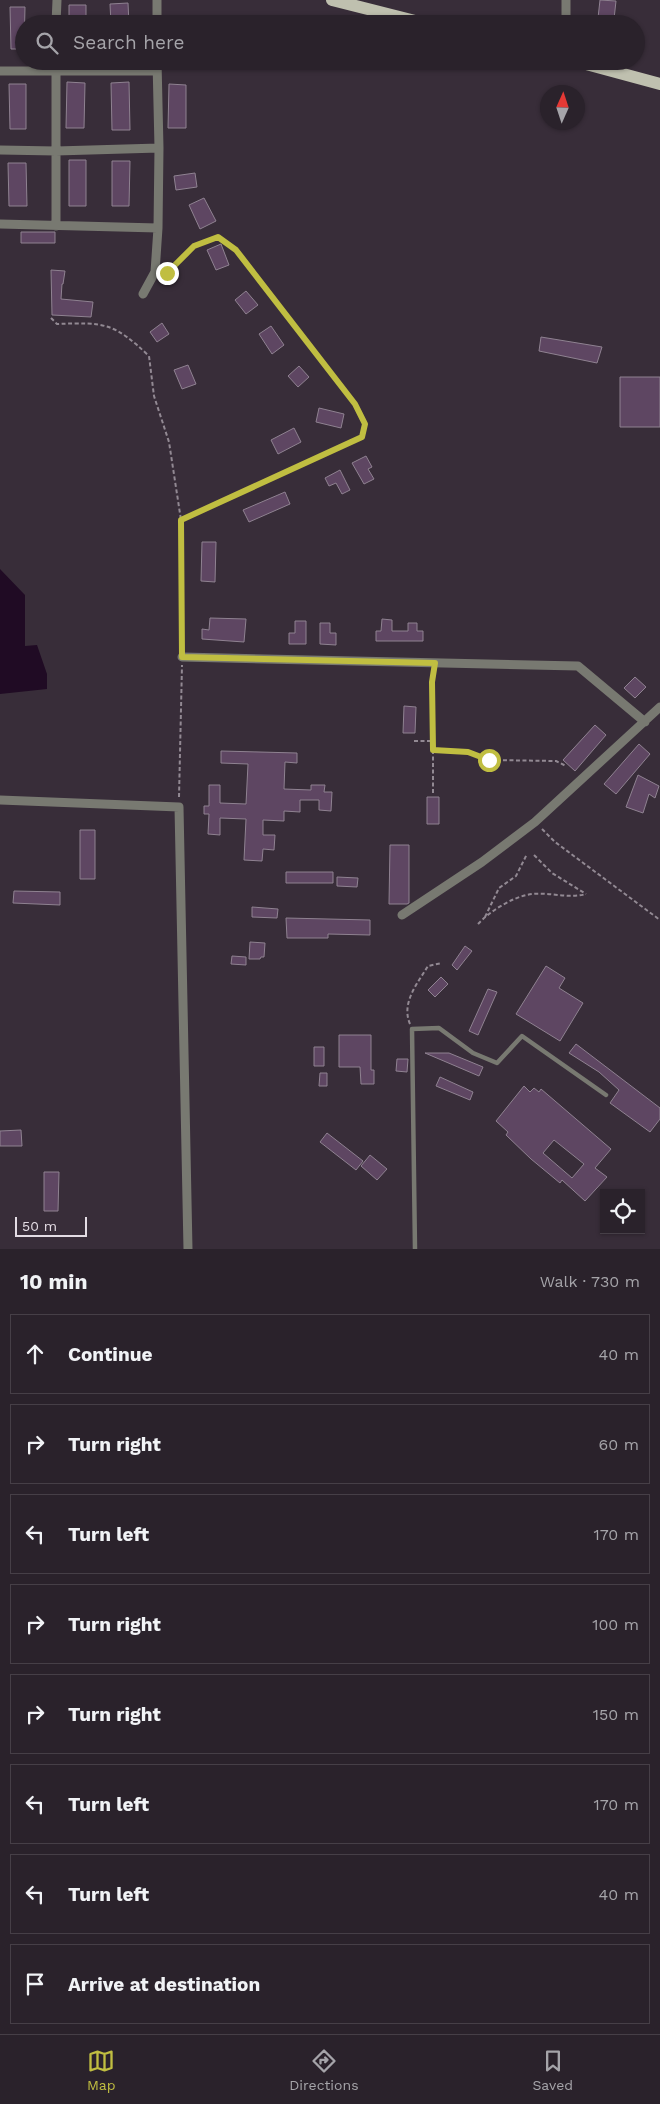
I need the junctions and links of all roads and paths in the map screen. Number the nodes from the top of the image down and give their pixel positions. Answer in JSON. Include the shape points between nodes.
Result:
{"nodes":[{"id":1,"x":57,"y":0,"type":"edge"},
{"id":2,"x":157,"y":0,"type":"edge"},
{"id":3,"x":332,"y":0,"type":"edge"},
{"id":4,"x":566,"y":0,"type":"edge"},
{"id":5,"x":56,"y":15,"type":"edge"},
{"id":6,"x":157,"y":15,"type":"edge"},
{"id":7,"x":391,"y":15,"type":"edge"},
{"id":8,"x":566,"y":15,"type":"edge"},
{"id":9,"x":76,"y":70,"type":"edge"},
{"id":10,"x":157,"y":70,"type":"edge"},
{"id":11,"x":608,"y":70,"type":"edge"},
{"id":12,"x":0,"y":71,"type":"edge"},
{"id":13,"x":56,"y":71,"type":"junction"},
{"id":14,"x":660,"y":84,"type":"edge"},
{"id":15,"x":159,"y":148,"type":"junction"},
{"id":16,"x":0,"y":150,"type":"edge"},
{"id":17,"x":56,"y":151,"type":"junction"},
{"id":18,"x":0,"y":224,"type":"edge"},
{"id":19,"x":56,"y":226,"type":"junction"},
{"id":20,"x":158,"y":228,"type":"junction"},
{"id":21,"x":155,"y":272,"type":"junction"},
{"id":22,"x":142,"y":294,"type":"dead end"},
{"id":23,"x":50,"y":318,"type":"dead end"},
{"id":24,"x":181,"y":520,"type":"junction"},
{"id":25,"x":182,"y":657,"type":"junction"},
{"id":26,"x":435,"y":663,"type":"junction"},
{"id":27,"x":660,"y":707,"type":"edge"},
{"id":28,"x":645,"y":722,"type":"junction"},
{"id":29,"x":433,"y":741,"type":"junction"},
{"id":30,"x":414,"y":742,"type":"dead end"},
{"id":31,"x":433,"y":750,"type":"junction"},
{"id":32,"x":566,"y":766,"type":"dead end"},
{"id":33,"x":433,"y":793,"type":"dead end"},
{"id":34,"x":0,"y":800,"type":"edge"},
{"id":35,"x":179,"y":807,"type":"junction"},
{"id":36,"x":535,"y":822,"type":"junction"},
{"id":37,"x":527,"y":854,"type":"dead end"},
{"id":38,"x":534,"y":856,"type":"dead end"},
{"id":39,"x":402,"y":915,"type":"dead end"},
{"id":40,"x":484,"y":917,"type":"junction"},
{"id":41,"x":660,"y":920,"type":"edge"},
{"id":42,"x":478,"y":924,"type":"dead end"},
{"id":43,"x":442,"y":963,"type":"dead end"},
{"id":44,"x":412,"y":1028,"type":"junction"},
{"id":45,"x":606,"y":1095,"type":"dead end"},
{"id":46,"x":188,"y":1249,"type":"edge"},
{"id":47,"x":415,"y":1249,"type":"edge"}],
"edges":[{"from":1,"to":5,"type":"street"},
{"from":2,"to":6,"type":"street"},
{"from":3,"to":7,"type":"main road"},
{"from":4,"to":8,"type":"street"},
{"from":9,"to":13,"type":"street"},
{"from":10,"to":15,"type":"street"},
{"from":11,"to":14,"type":"main road"},
{"from":12,"to":13,"type":"street"},
{"from":13,"to":17,"type":"street"},
{"from":15,"to":17,"type":"street"},
{"from":15,"to":20,"type":"street"},
{"from":16,"to":17,"type":"street"},
{"from":17,"to":19,"type":"street"},
{"from":18,"to":19,"type":"street"},
{"from":19,"to":20,"type":"street"},
{"from":20,"to":21,"type":"street"},
{"from":21,"to":22,"type":"street"},
{"from":21,"to":24,"type":"path","via":[[167,273],[194,246],[218,237],[236,250],[355,404],[365,424],[362,437]]},
{"from":23,"to":24,"type":"path","via":[[57,324],[89,322],[114,328],[150,356],[154,396],[169,442]]},
{"from":24,"to":25,"type":"path"},
{"from":25,"to":26,"type":"street"},
{"from":25,"to":35,"type":"path"},
{"from":26,"to":28,"type":"street","via":[[578,666]]},
{"from":26,"to":29,"type":"path","via":[[432,682]]},
{"from":27,"to":28,"type":"street"},
{"from":28,"to":36,"type":"street"},
{"from":29,"to":30,"type":"path"},
{"from":29,"to":31,"type":"path"},
{"from":31,"to":32,"type":"path","via":[[468,752],[489,760],[556,761]]},
{"from":31,"to":33,"type":"path"},
{"from":34,"to":35,"type":"street"},
{"from":35,"to":46,"type":"street"},
{"from":36,"to":39,"type":"street"},
{"from":36,"to":41,"type":"path","via":[[555,842]]},
{"from":37,"to":40,"type":"path","via":[[516,876],[499,888]]},
{"from":38,"to":40,"type":"path","via":[[552,873],[586,894],[576,897],[532,894]]},
{"from":40,"to":42,"type":"path"},
{"from":43,"to":44,"type":"path","via":[[428,966],[410,994],[406,1014]]},
{"from":44,"to":45,"type":"lane","via":[[440,1028],[473,1053],[497,1063],[522,1036]]},
{"from":44,"to":47,"type":"lane"}]}
